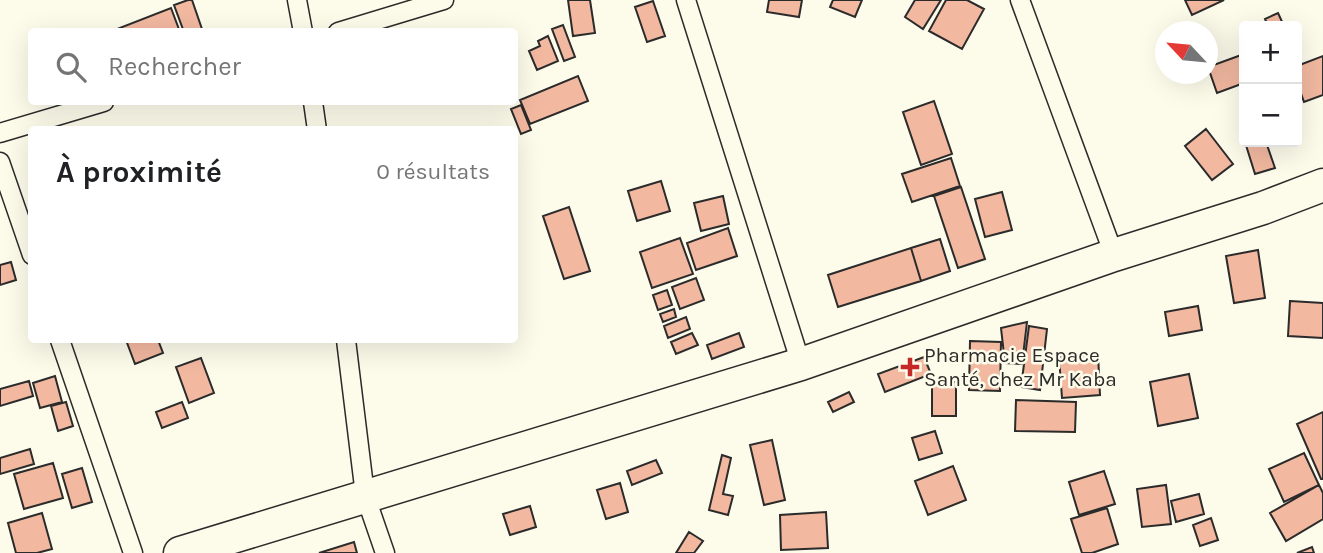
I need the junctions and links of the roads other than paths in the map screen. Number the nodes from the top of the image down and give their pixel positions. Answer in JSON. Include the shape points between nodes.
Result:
{"nodes":[{"id":1,"x":297,"y":0,"type":"edge"},
{"id":2,"x":444,"y":0,"type":"edge"},
{"id":3,"x":686,"y":0,"type":"edge"},
{"id":4,"x":1020,"y":0,"type":"edge"},
{"id":5,"x":302,"y":28,"type":"edge"},
{"id":6,"x":351,"y":28,"type":"edge"},
{"id":7,"x":94,"y":105,"type":"edge"},
{"id":8,"x":313,"y":105,"type":"edge"},
{"id":9,"x":316,"y":126,"type":"edge"},
{"id":10,"x":0,"y":133,"type":"edge"},
{"id":11,"x":0,"y":162,"type":"edge"},
{"id":12,"x":1323,"y":185,"type":"edge"},
{"id":13,"x":28,"y":243,"type":"edge"},
{"id":14,"x":1114,"y":255,"type":"junction"},
{"id":15,"x":61,"y":343,"type":"edge"},
{"id":16,"x":346,"y":343,"type":"edge"},
{"id":17,"x":801,"y":364,"type":"junction"},
{"id":18,"x":365,"y":495,"type":"junction"},
{"id":19,"x":132,"y":553,"type":"edge"},
{"id":20,"x":180,"y":553,"type":"edge"},
{"id":21,"x":384,"y":553,"type":"edge"}],
"edges":[{"from":1,"to":5,"type":"street"},
{"from":2,"to":6,"type":"street"},
{"from":3,"to":17,"type":"street"},
{"from":4,"to":14,"type":"street"},
{"from":7,"to":10,"type":"street"},
{"from":8,"to":9,"type":"street"},
{"from":11,"to":13,"type":"street"},
{"from":12,"to":14,"type":"highway"},
{"from":14,"to":17,"type":"highway"},
{"from":15,"to":19,"type":"street"},
{"from":16,"to":18,"type":"street"},
{"from":17,"to":18,"type":"highway"},
{"from":18,"to":20,"type":"highway"},
{"from":18,"to":21,"type":"street"}]}
